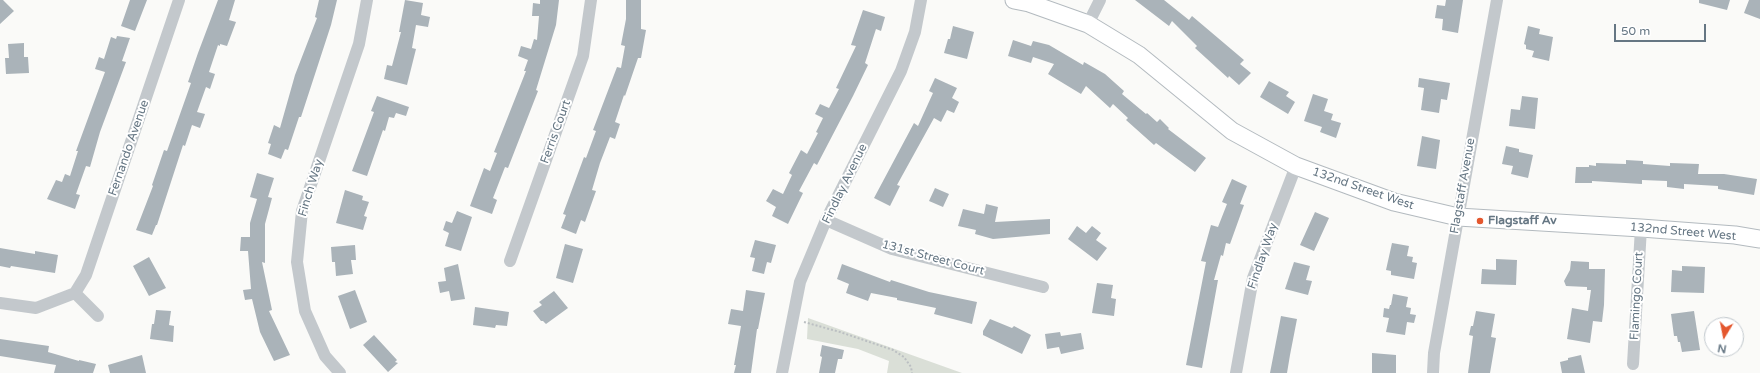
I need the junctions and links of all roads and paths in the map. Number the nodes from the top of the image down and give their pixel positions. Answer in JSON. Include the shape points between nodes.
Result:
{"nodes":[{"id":1,"x":179,"y":0,"type":"edge"},
{"id":2,"x":367,"y":0,"type":"edge"},
{"id":3,"x":591,"y":0,"type":"edge"},
{"id":4,"x":921,"y":0,"type":"edge"},
{"id":5,"x":1014,"y":0,"type":"edge"},
{"id":6,"x":1100,"y":0,"type":"edge"},
{"id":7,"x":1497,"y":0,"type":"edge"},
{"id":8,"x":1088,"y":24,"type":"junction"},
{"id":9,"x":1296,"y":166,"type":"junction"},
{"id":10,"x":1458,"y":217,"type":"junction"},
{"id":11,"x":826,"y":220,"type":"junction"},
{"id":12,"x":1641,"y":228,"type":"junction"},
{"id":13,"x":1760,"y":239,"type":"edge"},
{"id":14,"x":510,"y":261,"type":"dead end"},
{"id":15,"x":1043,"y":287,"type":"dead end"},
{"id":16,"x":75,"y":293,"type":"junction"},
{"id":17,"x":0,"y":303,"type":"edge"},
{"id":18,"x":98,"y":316,"type":"dead end"},
{"id":19,"x":793,"y":319,"type":"junction"},
{"id":20,"x":1633,"y":364,"type":"dead end"},
{"id":21,"x":340,"y":373,"type":"edge"},
{"id":22,"x":782,"y":373,"type":"edge"},
{"id":23,"x":912,"y":373,"type":"edge"},
{"id":24,"x":1236,"y":373,"type":"edge"},
{"id":25,"x":1433,"y":373,"type":"edge"}],
"edges":[{"from":1,"to":16,"type":"street","name":"Fernando Avenue","via":[[86,275]]},
{"from":2,"to":21,"type":"street","name":"Finch Way","via":[[359,44],[302,211],[297,262],[305,311],[325,356]]},
{"from":3,"to":14,"type":"street","name":"Ferris Court","via":[[583,56]]},
{"from":4,"to":11,"type":"street","name":"Findlay Avenue","via":[[915,32],[901,71]]},
{"from":5,"to":8,"type":"street","name":"132nd Street West"},
{"from":6,"to":8,"type":"street"},
{"from":7,"to":10,"type":"street","name":"Flagstaff Avenue"},
{"from":8,"to":9,"type":"street","name":"132nd Street West","via":[[1139,55],[1232,131]]},
{"from":9,"to":10,"type":"street","name":"132nd Street West","via":[[1394,202]]},
{"from":9,"to":24,"type":"street","name":"Findlay Way","via":[[1253,278]]},
{"from":10,"to":12,"type":"street","name":"132nd Street West"},
{"from":10,"to":25,"type":"street","name":"Flagstaff Avenue","via":[[1434,353]]},
{"from":11,"to":15,"type":"street","name":"131st Street Court","via":[[892,249]]},
{"from":11,"to":19,"type":"street","name":"Findlay Avenue","via":[[800,282]]},
{"from":12,"to":13,"type":"street","name":"132nd Street West"},
{"from":12,"to":20,"type":"street","name":"Flamingo Court"},
{"from":16,"to":17,"type":"street","via":[[36,308]]},
{"from":16,"to":18,"type":"street"},
{"from":19,"to":22,"type":"street","name":"Findlay Avenue"},
{"from":19,"to":23,"type":"path","via":[[893,350],[904,357]]}]}
